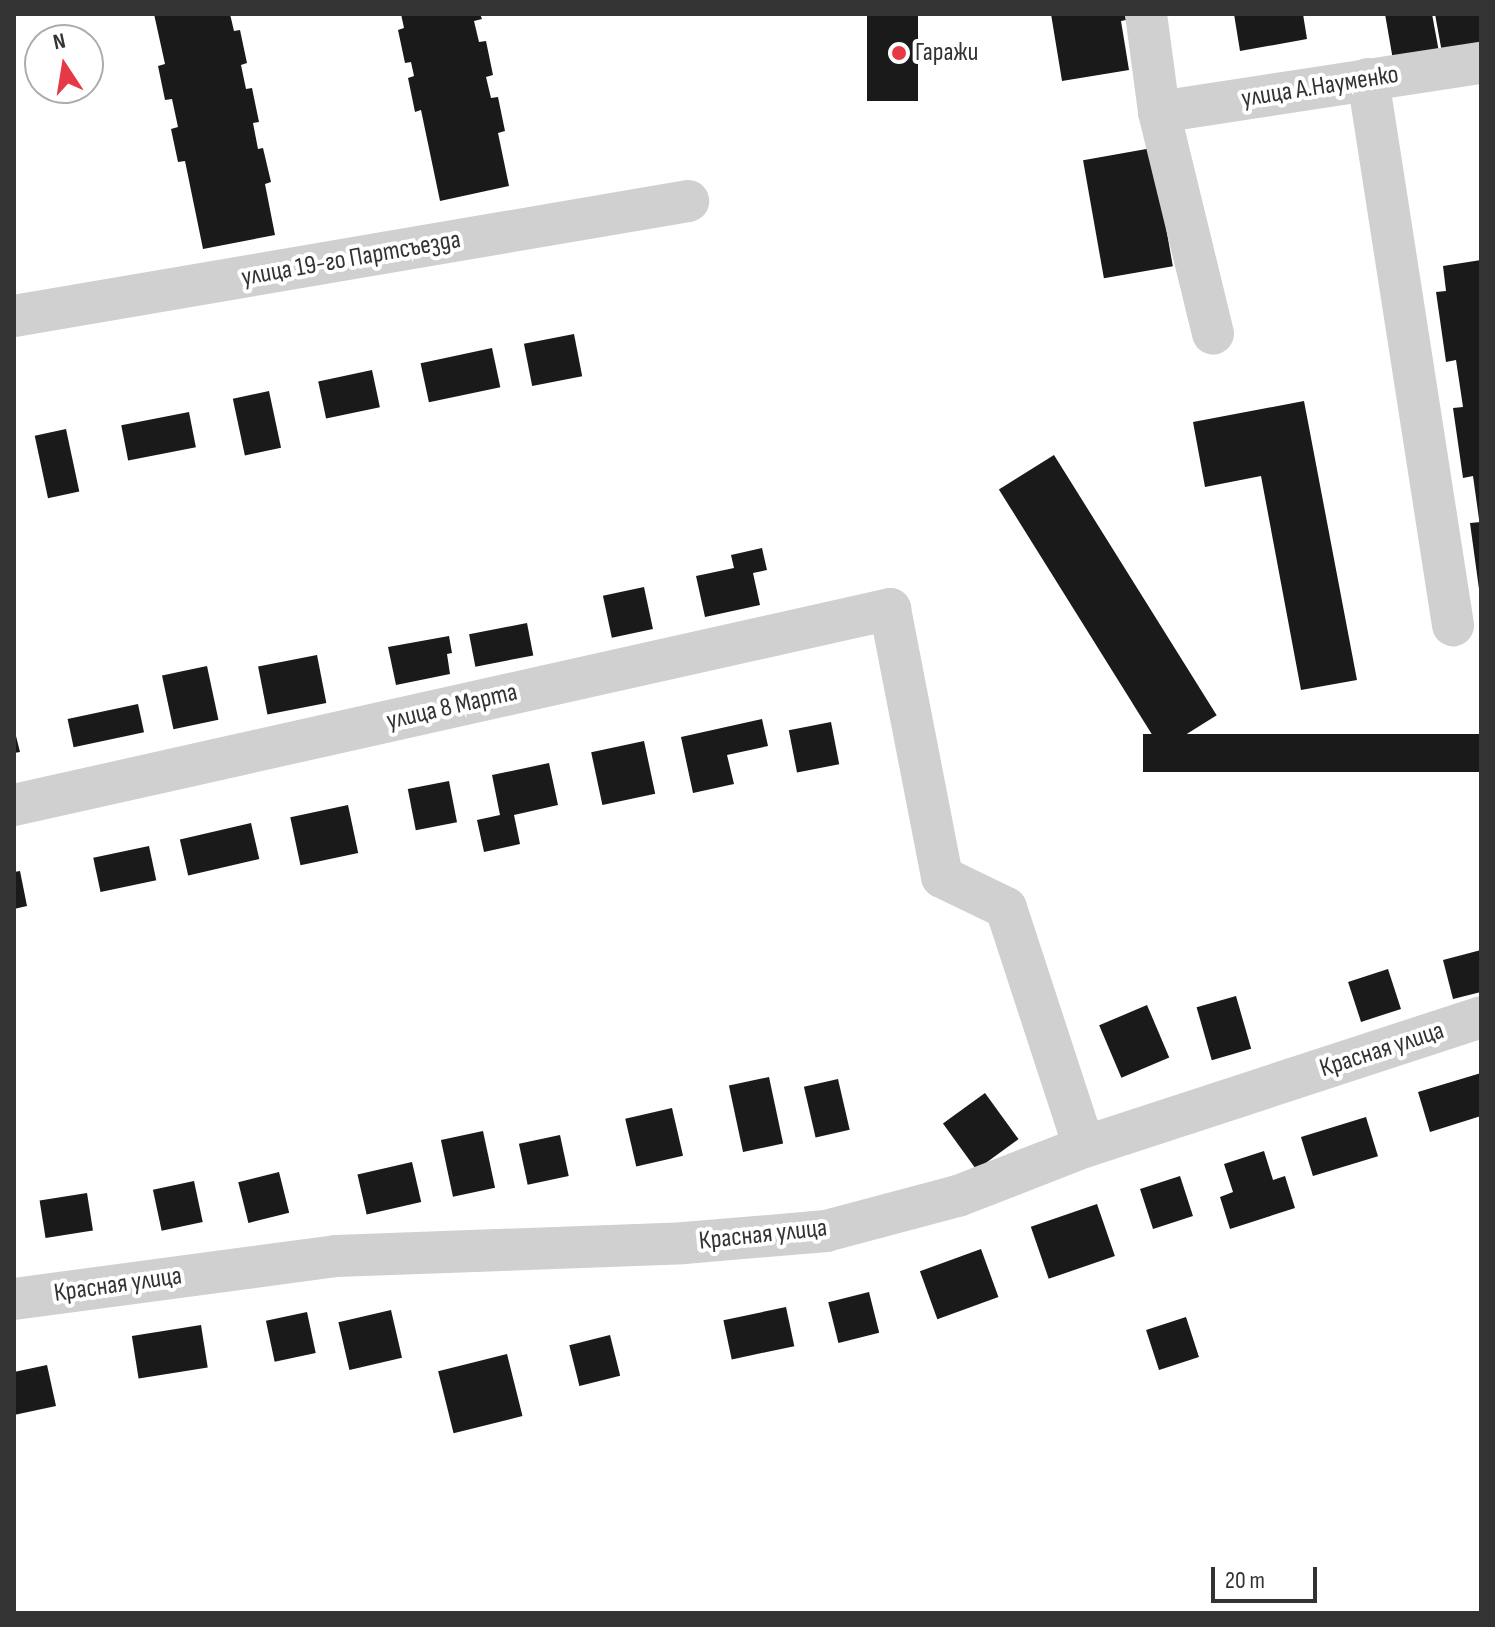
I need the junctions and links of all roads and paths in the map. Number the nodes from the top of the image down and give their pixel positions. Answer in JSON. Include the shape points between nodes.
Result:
{"nodes":[{"id":1,"x":1146,"y":14,"type":"edge"},
{"id":2,"x":1481,"y":63,"type":"edge"},
{"id":3,"x":1368,"y":79,"type":"junction"},
{"id":4,"x":1159,"y":112,"type":"junction"},
{"id":5,"x":688,"y":201,"type":"dead end"},
{"id":6,"x":14,"y":316,"type":"edge"},
{"id":7,"x":1213,"y":334,"type":"dead end"},
{"id":8,"x":1453,"y":625,"type":"dead end"},
{"id":9,"x":14,"y":805,"type":"edge"},
{"id":10,"x":1481,"y":1017,"type":"edge"},
{"id":11,"x":1084,"y":1147,"type":"junction"},
{"id":12,"x":14,"y":1299,"type":"edge"}],
"edges":[{"from":1,"to":4,"type":"street"},
{"from":2,"to":3,"type":"street","name":"улица А.Науменко"},
{"from":3,"to":4,"type":"street","name":"улица А.Науменко"},
{"from":3,"to":8,"type":"street"},
{"from":4,"to":7,"type":"street"},
{"from":5,"to":6,"type":"street","name":"улица 19-го Партсъезда"},
{"from":9,"to":11,"type":"street","name":"улица 8 Марта","via":[[890,609],[942,877],[1006,908]]},
{"from":10,"to":11,"type":"street","name":"Красная улица"},
{"from":11,"to":12,"type":"street","name":"Красная улица","via":[[958,1196],[826,1231],[684,1243],[336,1256]]}]}
